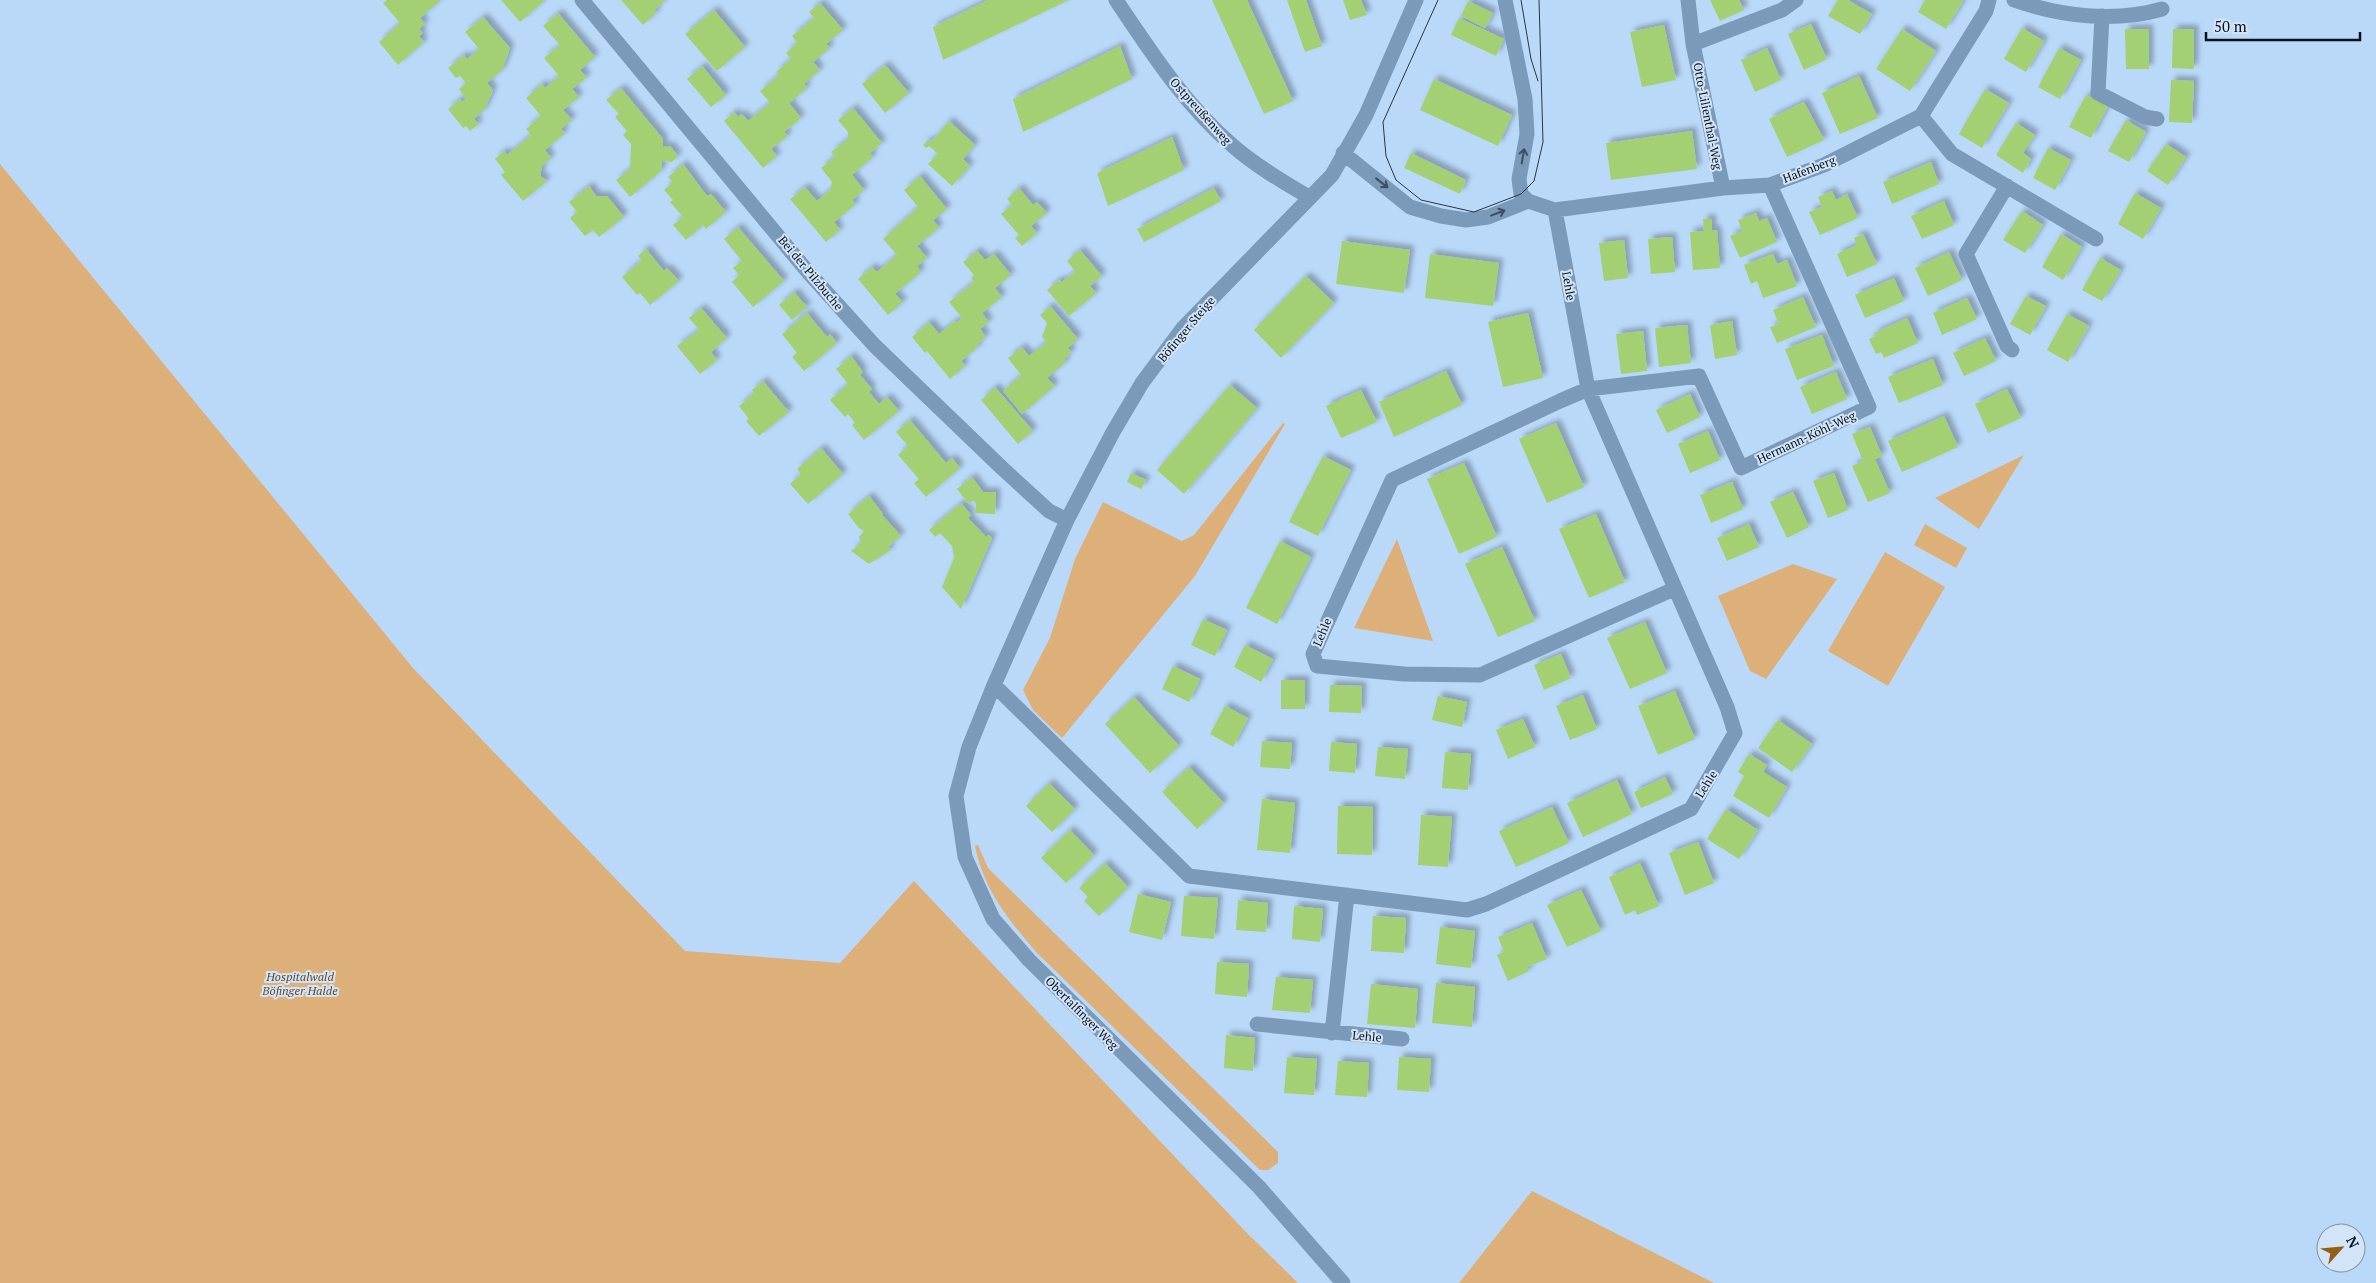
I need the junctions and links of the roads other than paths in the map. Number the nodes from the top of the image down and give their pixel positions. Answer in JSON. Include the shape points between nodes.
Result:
{"nodes":[{"id":1,"x":582,"y":0,"type":"edge"},
{"id":2,"x":1116,"y":0,"type":"edge"},
{"id":3,"x":1416,"y":0,"type":"edge"},
{"id":4,"x":1505,"y":0,"type":"edge"},
{"id":5,"x":1688,"y":0,"type":"edge"},
{"id":6,"x":1796,"y":0,"type":"edge"},
{"id":7,"x":1989,"y":0,"type":"edge"},
{"id":8,"x":2014,"y":0,"type":"edge"},
{"id":9,"x":2162,"y":9,"type":"dead end"},
{"id":10,"x":2102,"y":16,"type":"junction"},
{"id":11,"x":1693,"y":44,"type":"junction"},
{"id":12,"x":1922,"y":116,"type":"junction"},
{"id":13,"x":2157,"y":119,"type":"dead end"},
{"id":14,"x":1343,"y":153,"type":"junction"},
{"id":15,"x":1770,"y":184,"type":"junction"},
{"id":16,"x":2007,"y":186,"type":"junction"},
{"id":17,"x":1723,"y":188,"type":"junction"},
{"id":18,"x":1309,"y":197,"type":"junction"},
{"id":19,"x":1528,"y":201,"type":"junction"},
{"id":20,"x":1555,"y":210,"type":"junction"},
{"id":21,"x":2096,"y":239,"type":"dead end"},
{"id":22,"x":2012,"y":350,"type":"dead end"},
{"id":23,"x":1588,"y":389,"type":"junction"},
{"id":24,"x":1067,"y":520,"type":"junction"},
{"id":25,"x":1674,"y":589,"type":"junction"},
{"id":26,"x":994,"y":685,"type":"junction"},
{"id":27,"x":1348,"y":895,"type":"junction"},
{"id":28,"x":1257,"y":1024,"type":"dead end"},
{"id":29,"x":1332,"y":1033,"type":"junction"},
{"id":30,"x":1402,"y":1039,"type":"dead end"},
{"id":31,"x":1343,"y":1283,"type":"edge"}],
"edges":[{"from":1,"to":24,"type":"street","name":"Bei der Pilzbuche","via":[[808,272],[874,345],[1009,474],[1050,511]]},
{"from":2,"to":18,"type":"street","name":"Ostpreußenweg","via":[[1160,66],[1232,146]]},
{"from":3,"to":14,"type":"street","name":"Böfinger Steige","via":[[1366,114]]},
{"from":19,"to":4,"type":"street","one_way":true,"via":[[1521,194],[1519,179],[1527,134],[1525,99]]},
{"from":5,"to":11,"type":"street","name":"Otto-Lilienthal-Weg"},
{"from":6,"to":11,"type":"street","via":[[1782,10]]},
{"from":7,"to":12,"type":"street","via":[[1986,11]]},
{"from":8,"to":10,"type":"street","via":[[2044,10]]},
{"from":9,"to":10,"type":"street","via":[[2143,15]]},
{"from":10,"to":13,"type":"street","via":[[2098,93],[2144,117]]},
{"from":11,"to":17,"type":"street","name":"Otto-Lilienthal-Weg"},
{"from":12,"to":15,"type":"street","name":"Hafenberg","via":[[1824,165]]},
{"from":12,"to":16,"type":"street","via":[[1952,154]]},
{"from":14,"to":18,"type":"street","name":"Böfinger Steige","via":[[1332,175]]},
{"from":14,"to":19,"type":"street","one_way":true,"via":[[1410,207],[1441,216],[1466,220],[1488,217]]},
{"from":15,"to":17,"type":"street","name":"Hafenberg"},
{"from":15,"to":23,"type":"street","name":"Hermann-Köhl-Weg","via":[[1869,407],[1741,468],[1699,376]]},
{"from":16,"to":21,"type":"street"},
{"from":16,"to":22,"type":"street","via":[[1966,254],[2007,346]]},
{"from":17,"to":20,"type":"street","name":"Hafenberg"},
{"from":18,"to":24,"type":"street","name":"Böfinger Steige","via":[[1183,328],[1112,432]]},
{"from":19,"to":20,"type":"street"},
{"from":20,"to":23,"type":"street","name":"Lehle"},
{"from":23,"to":25,"type":"street","name":"Lehle"},
{"from":23,"to":25,"type":"street","name":"Lehle","via":[[1392,480],[1313,654],[1317,666],[1404,674],[1480,675]]},
{"from":24,"to":26,"type":"street","name":"Böfinger Steige"},
{"from":25,"to":27,"type":"street","name":"Lehle","via":[[1736,733],[1691,809],[1467,910]]},
{"from":26,"to":27,"type":"street","name":"Lehle","via":[[1189,876]]},
{"from":26,"to":31,"type":"street","name":"Obertalfinger Weg","via":[[969,747],[956,796],[965,857],[994,919],[1029,960],[1259,1187]]},
{"from":27,"to":29,"type":"street"},
{"from":28,"to":29,"type":"street","name":"Lehle"},
{"from":29,"to":30,"type":"street","name":"Lehle"}]}
